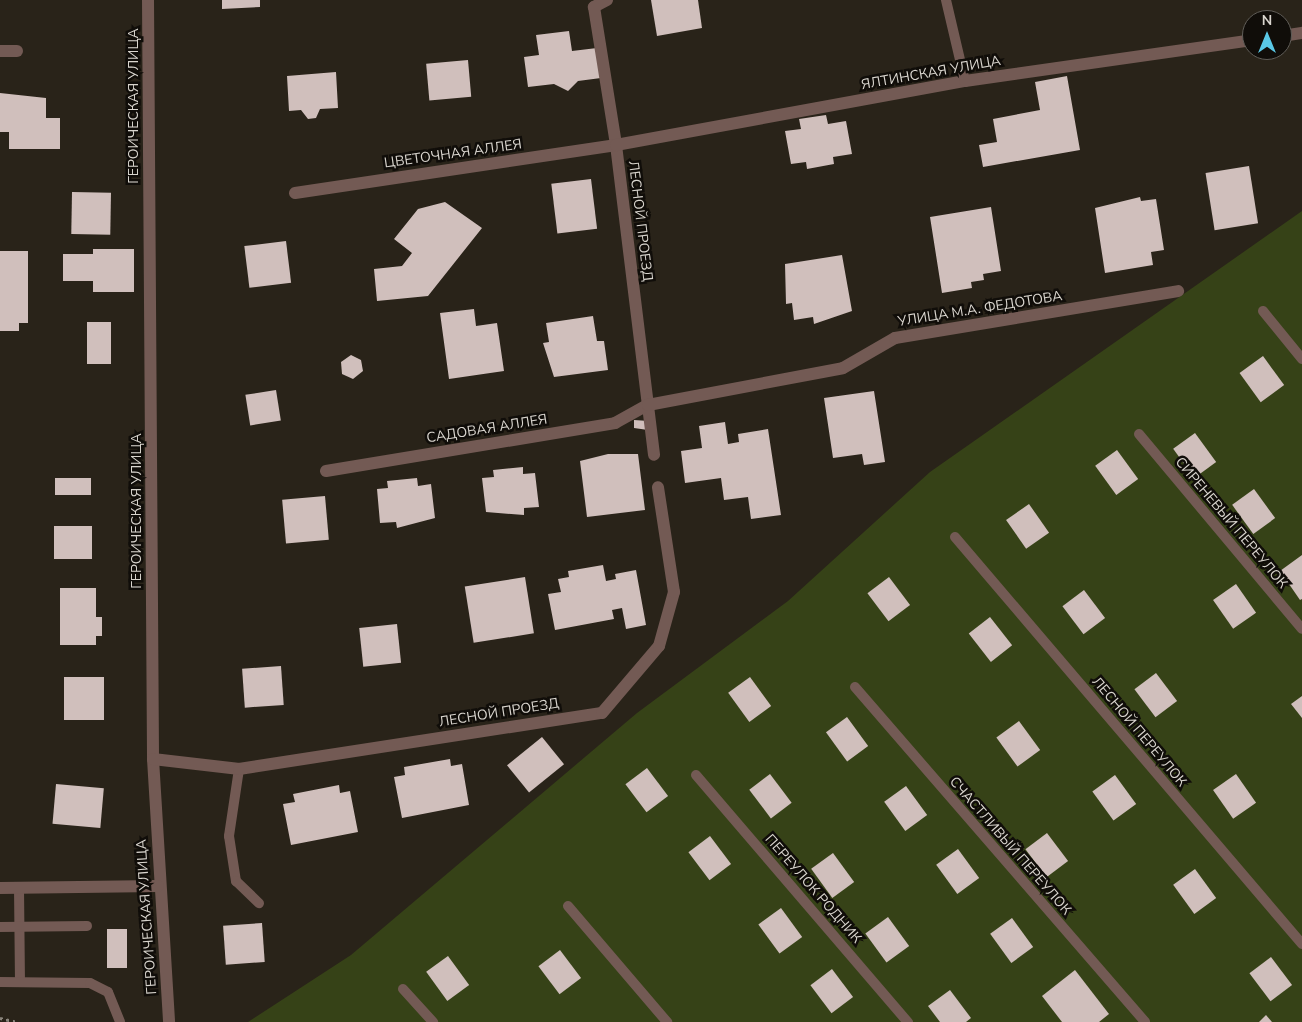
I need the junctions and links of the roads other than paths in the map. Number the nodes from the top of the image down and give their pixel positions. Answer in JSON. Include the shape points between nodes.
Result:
{"nodes":[{"id":1,"x":148,"y":0,"type":"edge"},
{"id":2,"x":608,"y":0,"type":"edge"},
{"id":3,"x":946,"y":0,"type":"edge"},
{"id":4,"x":1242,"y":41,"type":"edge"},
{"id":5,"x":0,"y":51,"type":"edge"},
{"id":6,"x":17,"y":51,"type":"dead end"},
{"id":7,"x":965,"y":82,"type":"junction"},
{"id":8,"x":616,"y":145,"type":"junction"},
{"id":9,"x":294,"y":193,"type":"dead end"},
{"id":10,"x":1178,"y":291,"type":"dead end"},
{"id":11,"x":1262,"y":311,"type":"dead end"},
{"id":12,"x":1302,"y":359,"type":"edge"},
{"id":13,"x":648,"y":405,"type":"junction"},
{"id":14,"x":1139,"y":434,"type":"dead end"},
{"id":15,"x":654,"y":455,"type":"dead end"},
{"id":16,"x":326,"y":471,"type":"dead end"},
{"id":17,"x":658,"y":487,"type":"dead end"},
{"id":18,"x":955,"y":537,"type":"dead end"},
{"id":19,"x":1302,"y":629,"type":"edge"},
{"id":20,"x":855,"y":687,"type":"dead end"},
{"id":21,"x":154,"y":759,"type":"junction"},
{"id":22,"x":239,"y":769,"type":"junction"},
{"id":23,"x":696,"y":775,"type":"dead end"},
{"id":24,"x":158,"y":886,"type":"junction"},
{"id":25,"x":0,"y":888,"type":"edge"},
{"id":26,"x":19,"y":888,"type":"junction"},
{"id":27,"x":259,"y":903,"type":"dead end"},
{"id":28,"x":568,"y":906,"type":"dead end"},
{"id":29,"x":20,"y":926,"type":"junction"},
{"id":30,"x":87,"y":926,"type":"dead end"},
{"id":31,"x":0,"y":927,"type":"edge"},
{"id":32,"x":1302,"y":944,"type":"edge"},
{"id":33,"x":0,"y":982,"type":"edge"},
{"id":34,"x":20,"y":982,"type":"junction"},
{"id":35,"x":403,"y":989,"type":"dead end"},
{"id":36,"x":120,"y":1022,"type":"edge"},
{"id":37,"x":169,"y":1022,"type":"edge"},
{"id":38,"x":433,"y":1022,"type":"edge"},
{"id":39,"x":667,"y":1022,"type":"edge"},
{"id":40,"x":908,"y":1022,"type":"edge"},
{"id":41,"x":1145,"y":1022,"type":"edge"}],
"edges":[{"from":1,"to":21,"type":"street","name":"ГЕРОИЧЕСКАЯ УЛИЦА"},
{"from":2,"to":8,"type":"street","name":"ЛЕСНОЙ ПРОЕЗД","via":[[594,7]]},
{"from":3,"to":7,"type":"lane"},
{"from":4,"to":7,"type":"street","name":"ЯЛТИНСКАЯ УЛИЦА"},
{"from":5,"to":6,"type":"street"},
{"from":7,"to":8,"type":"street","name":"ЯЛТИНСКАЯ УЛИЦА"},
{"from":8,"to":9,"type":"street","name":"ЦВЕТОЧНАЯ АЛЛЕЯ"},
{"from":8,"to":13,"type":"street","name":"ЛЕСНОЙ ПРОЕЗД"},
{"from":10,"to":13,"type":"street","name":"УЛИЦА М.А. ФЕДОТОВА","via":[[895,338],[843,368]]},
{"from":11,"to":12,"type":"lane"},
{"from":13,"to":15,"type":"street","name":"ЛЕСНОЙ ПРОЕЗД"},
{"from":13,"to":16,"type":"street","name":"САДОВАЯ АЛЛЕЯ","via":[[615,423]]},
{"from":14,"to":19,"type":"lane","name":"СИРЕНЕВЫЙ ПЕРЕУЛОК"},
{"from":17,"to":22,"type":"street","name":"ЛЕСНОЙ ПРОЕЗД","via":[[674,592],[659,646],[602,713]]},
{"from":18,"to":32,"type":"lane","name":"ЛЕСНОЙ ПЕРЕУЛОК"},
{"from":20,"to":41,"type":"lane","name":"СЧАСТЛИВЫЙ ПЕРЕУЛОК"},
{"from":21,"to":22,"type":"street","name":"ЛЕСНОЙ ПРОЕЗД"},
{"from":21,"to":24,"type":"street","name":"ГЕРОИЧЕСКАЯ УЛИЦА"},
{"from":22,"to":27,"type":"lane","via":[[229,836],[236,881]]},
{"from":23,"to":40,"type":"lane","name":"ПЕРЕУЛОК РОДНИК"},
{"from":24,"to":26,"type":"street"},
{"from":24,"to":37,"type":"street","name":"ГЕРОИЧЕСКАЯ УЛИЦА"},
{"from":25,"to":26,"type":"street"},
{"from":26,"to":29,"type":"lane"},
{"from":28,"to":39,"type":"lane"},
{"from":29,"to":30,"type":"lane"},
{"from":29,"to":31,"type":"lane"},
{"from":29,"to":34,"type":"lane"},
{"from":33,"to":34,"type":"lane"},
{"from":34,"to":36,"type":"lane","via":[[90,983],[108,992]]},
{"from":35,"to":38,"type":"lane"}]}
